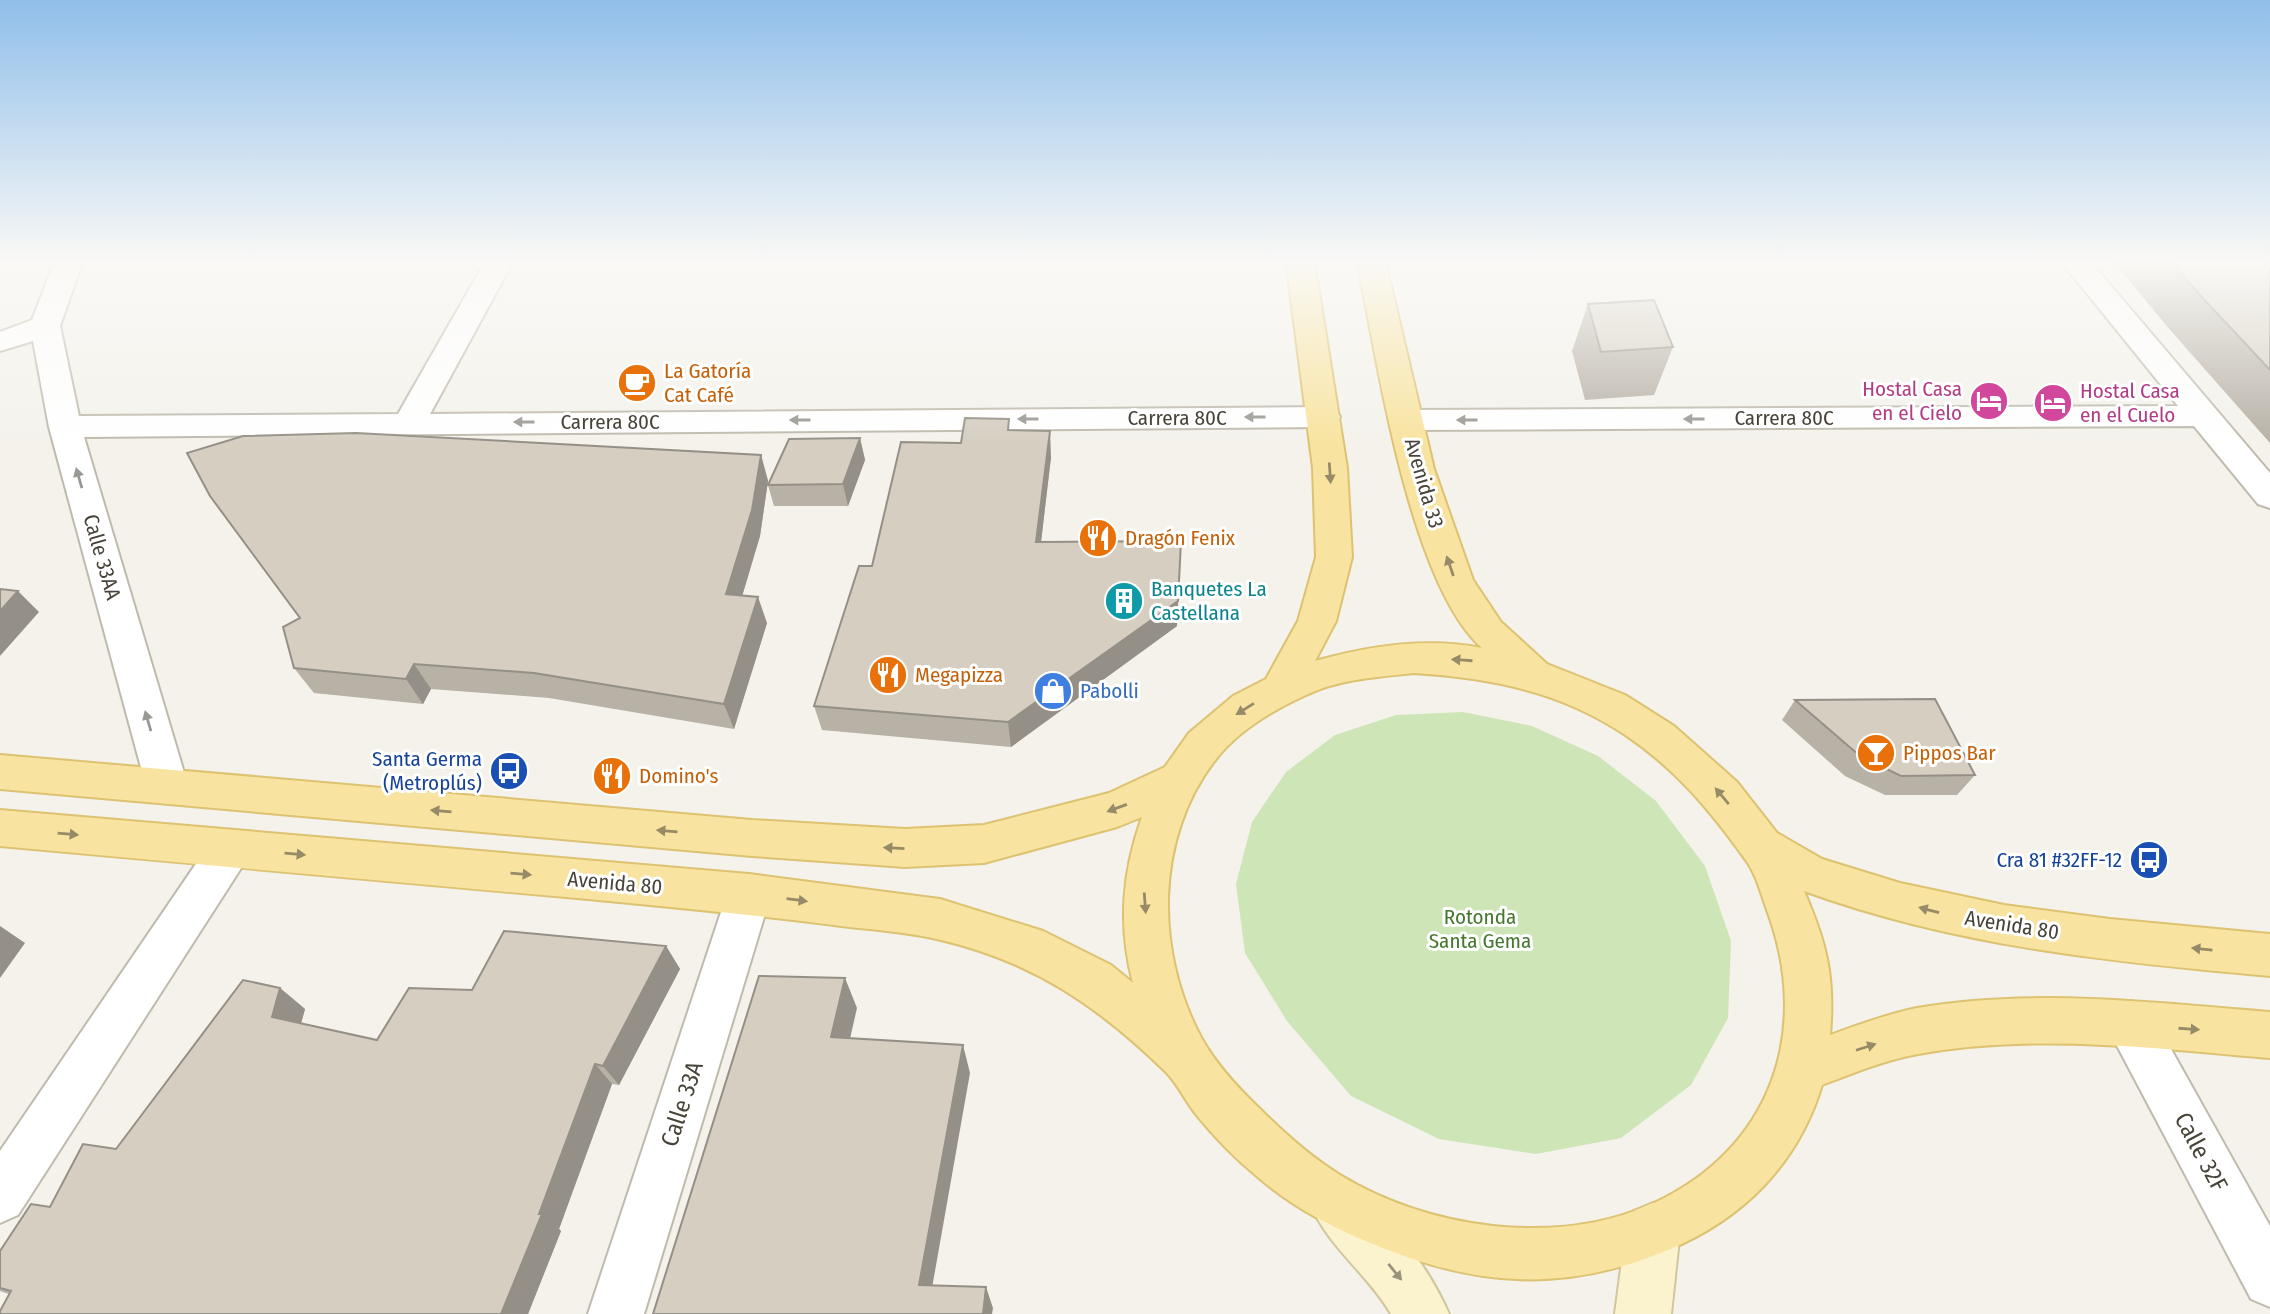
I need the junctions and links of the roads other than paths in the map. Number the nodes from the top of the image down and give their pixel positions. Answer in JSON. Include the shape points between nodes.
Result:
{"nodes":[{"id":1,"x":47,"y":321,"type":"edge"},
{"id":2,"x":466,"y":321,"type":"edge"},
{"id":3,"x":1309,"y":321,"type":"edge"},
{"id":4,"x":1384,"y":321,"type":"edge"},
{"id":5,"x":2125,"y":321,"type":"edge"},
{"id":6,"x":45,"y":326,"type":"junction"},
{"id":7,"x":0,"y":342,"type":"edge"},
{"id":8,"x":2204,"y":416,"type":"junction"},
{"id":9,"x":1324,"y":417,"type":"junction"},
{"id":10,"x":1406,"y":420,"type":"junction"},
{"id":11,"x":410,"y":423,"type":"junction"},
{"id":12,"x":65,"y":427,"type":"junction"},
{"id":13,"x":2270,"y":496,"type":"edge"},
{"id":14,"x":1537,"y":675,"type":"junction"},
{"id":15,"x":1282,"y":686,"type":"junction"},
{"id":16,"x":0,"y":772,"type":"edge"},
{"id":17,"x":1179,"y":780,"type":"junction"},
{"id":18,"x":167,"y":786,"type":"junction"},
{"id":19,"x":0,"y":828,"type":"edge"},
{"id":20,"x":230,"y":849,"type":"junction"},
{"id":21,"x":1764,"y":850,"type":"junction"},
{"id":22,"x":749,"y":894,"type":"junction"},
{"id":23,"x":2270,"y":955,"type":"edge"},
{"id":24,"x":2131,"y":1024,"type":"junction"},
{"id":25,"x":2270,"y":1035,"type":"edge"},
{"id":26,"x":1188,"y":1061,"type":"junction"},
{"id":27,"x":1802,"y":1068,"type":"junction"},
{"id":28,"x":0,"y":1197,"type":"edge"},
{"id":29,"x":1335,"y":1201,"type":"junction"},
{"id":30,"x":1653,"y":1230,"type":"junction"},
{"id":31,"x":2270,"y":1280,"type":"edge"},
{"id":32,"x":615,"y":1314,"type":"edge"},
{"id":33,"x":1421,"y":1314,"type":"edge"},
{"id":34,"x":1643,"y":1314,"type":"edge"}],
"edges":[{"from":1,"to":6,"type":"street"},
{"from":2,"to":11,"type":"street"},
{"from":3,"to":9,"type":"main road"},
{"from":4,"to":10,"type":"main road","name":"Avenida 33"},
{"from":5,"to":8,"type":"street"},
{"from":6,"to":7,"type":"street"},
{"from":6,"to":12,"type":"street","name":"Calle 33AA"},
{"from":8,"to":10,"type":"street","name":"Carrera 80C","one_way":true},
{"from":8,"to":13,"type":"street"},
{"from":9,"to":11,"type":"street","name":"Carrera 80C","one_way":true},
{"from":9,"to":15,"type":"main road","one_way":true,"via":[[1334,557],[1317,621]]},
{"from":14,"to":10,"type":"main road","name":"Avenida 33","one_way":true,"via":[[1488,632],[1455,583],[1417,469]]},
{"from":11,"to":12,"type":"street","name":"Carrera 80C"},
{"from":18,"to":12,"type":"street","name":"Calle 33AA","one_way":true},
{"from":14,"to":15,"type":"main road","one_way":true,"via":[[1469,659],[1404,657],[1342,665]]},
{"from":21,"to":14,"type":"main road","one_way":true,"via":[[1719,790],[1664,740],[1602,702]]},
{"from":15,"to":17,"type":"main road","one_way":true,"via":[[1230,719]]},
{"from":16,"to":18,"type":"main road"},
{"from":17,"to":18,"type":"main road","one_way":true,"via":[[1116,809],[984,844],[905,848]]},
{"from":17,"to":26,"type":"main road","one_way":true,"via":[[1158,819],[1143,895],[1153,979]]},
{"from":19,"to":20,"type":"main road","name":"Avenida 80","one_way":true},
{"from":20,"to":22,"type":"main road","name":"Avenida 80","one_way":true},
{"from":20,"to":28,"type":"street"},
{"from":23,"to":21,"type":"main road","name":"Avenida 80","one_way":true,"via":[[2038,931],[1943,913],[1857,890]]},
{"from":21,"to":27,"type":"main road","via":[[1795,919],[1810,994]]},
{"from":22,"to":26,"type":"main road","name":"Avenida 80","one_way":true,"via":[[940,919],[1027,946],[1094,980]]},
{"from":22,"to":32,"type":"street","name":"Calle 33A"},
{"from":24,"to":25,"type":"main road","one_way":true},
{"from":27,"to":24,"type":"main road","one_way":true,"via":[[1916,1031],[1982,1024]]},
{"from":24,"to":31,"type":"street","name":"Calle 32F"},
{"from":26,"to":29,"type":"main road","via":[[1251,1139]]},
{"from":27,"to":30,"type":"main road","via":[[1786,1114],[1759,1155],[1723,1192]]},
{"from":29,"to":30,"type":"main road","via":[[1434,1242],[1521,1254],[1605,1247]]},
{"from":29,"to":33,"type":"street","one_way":true,"via":[[1401,1279]]},
{"from":30,"to":34,"type":"street"}]}
